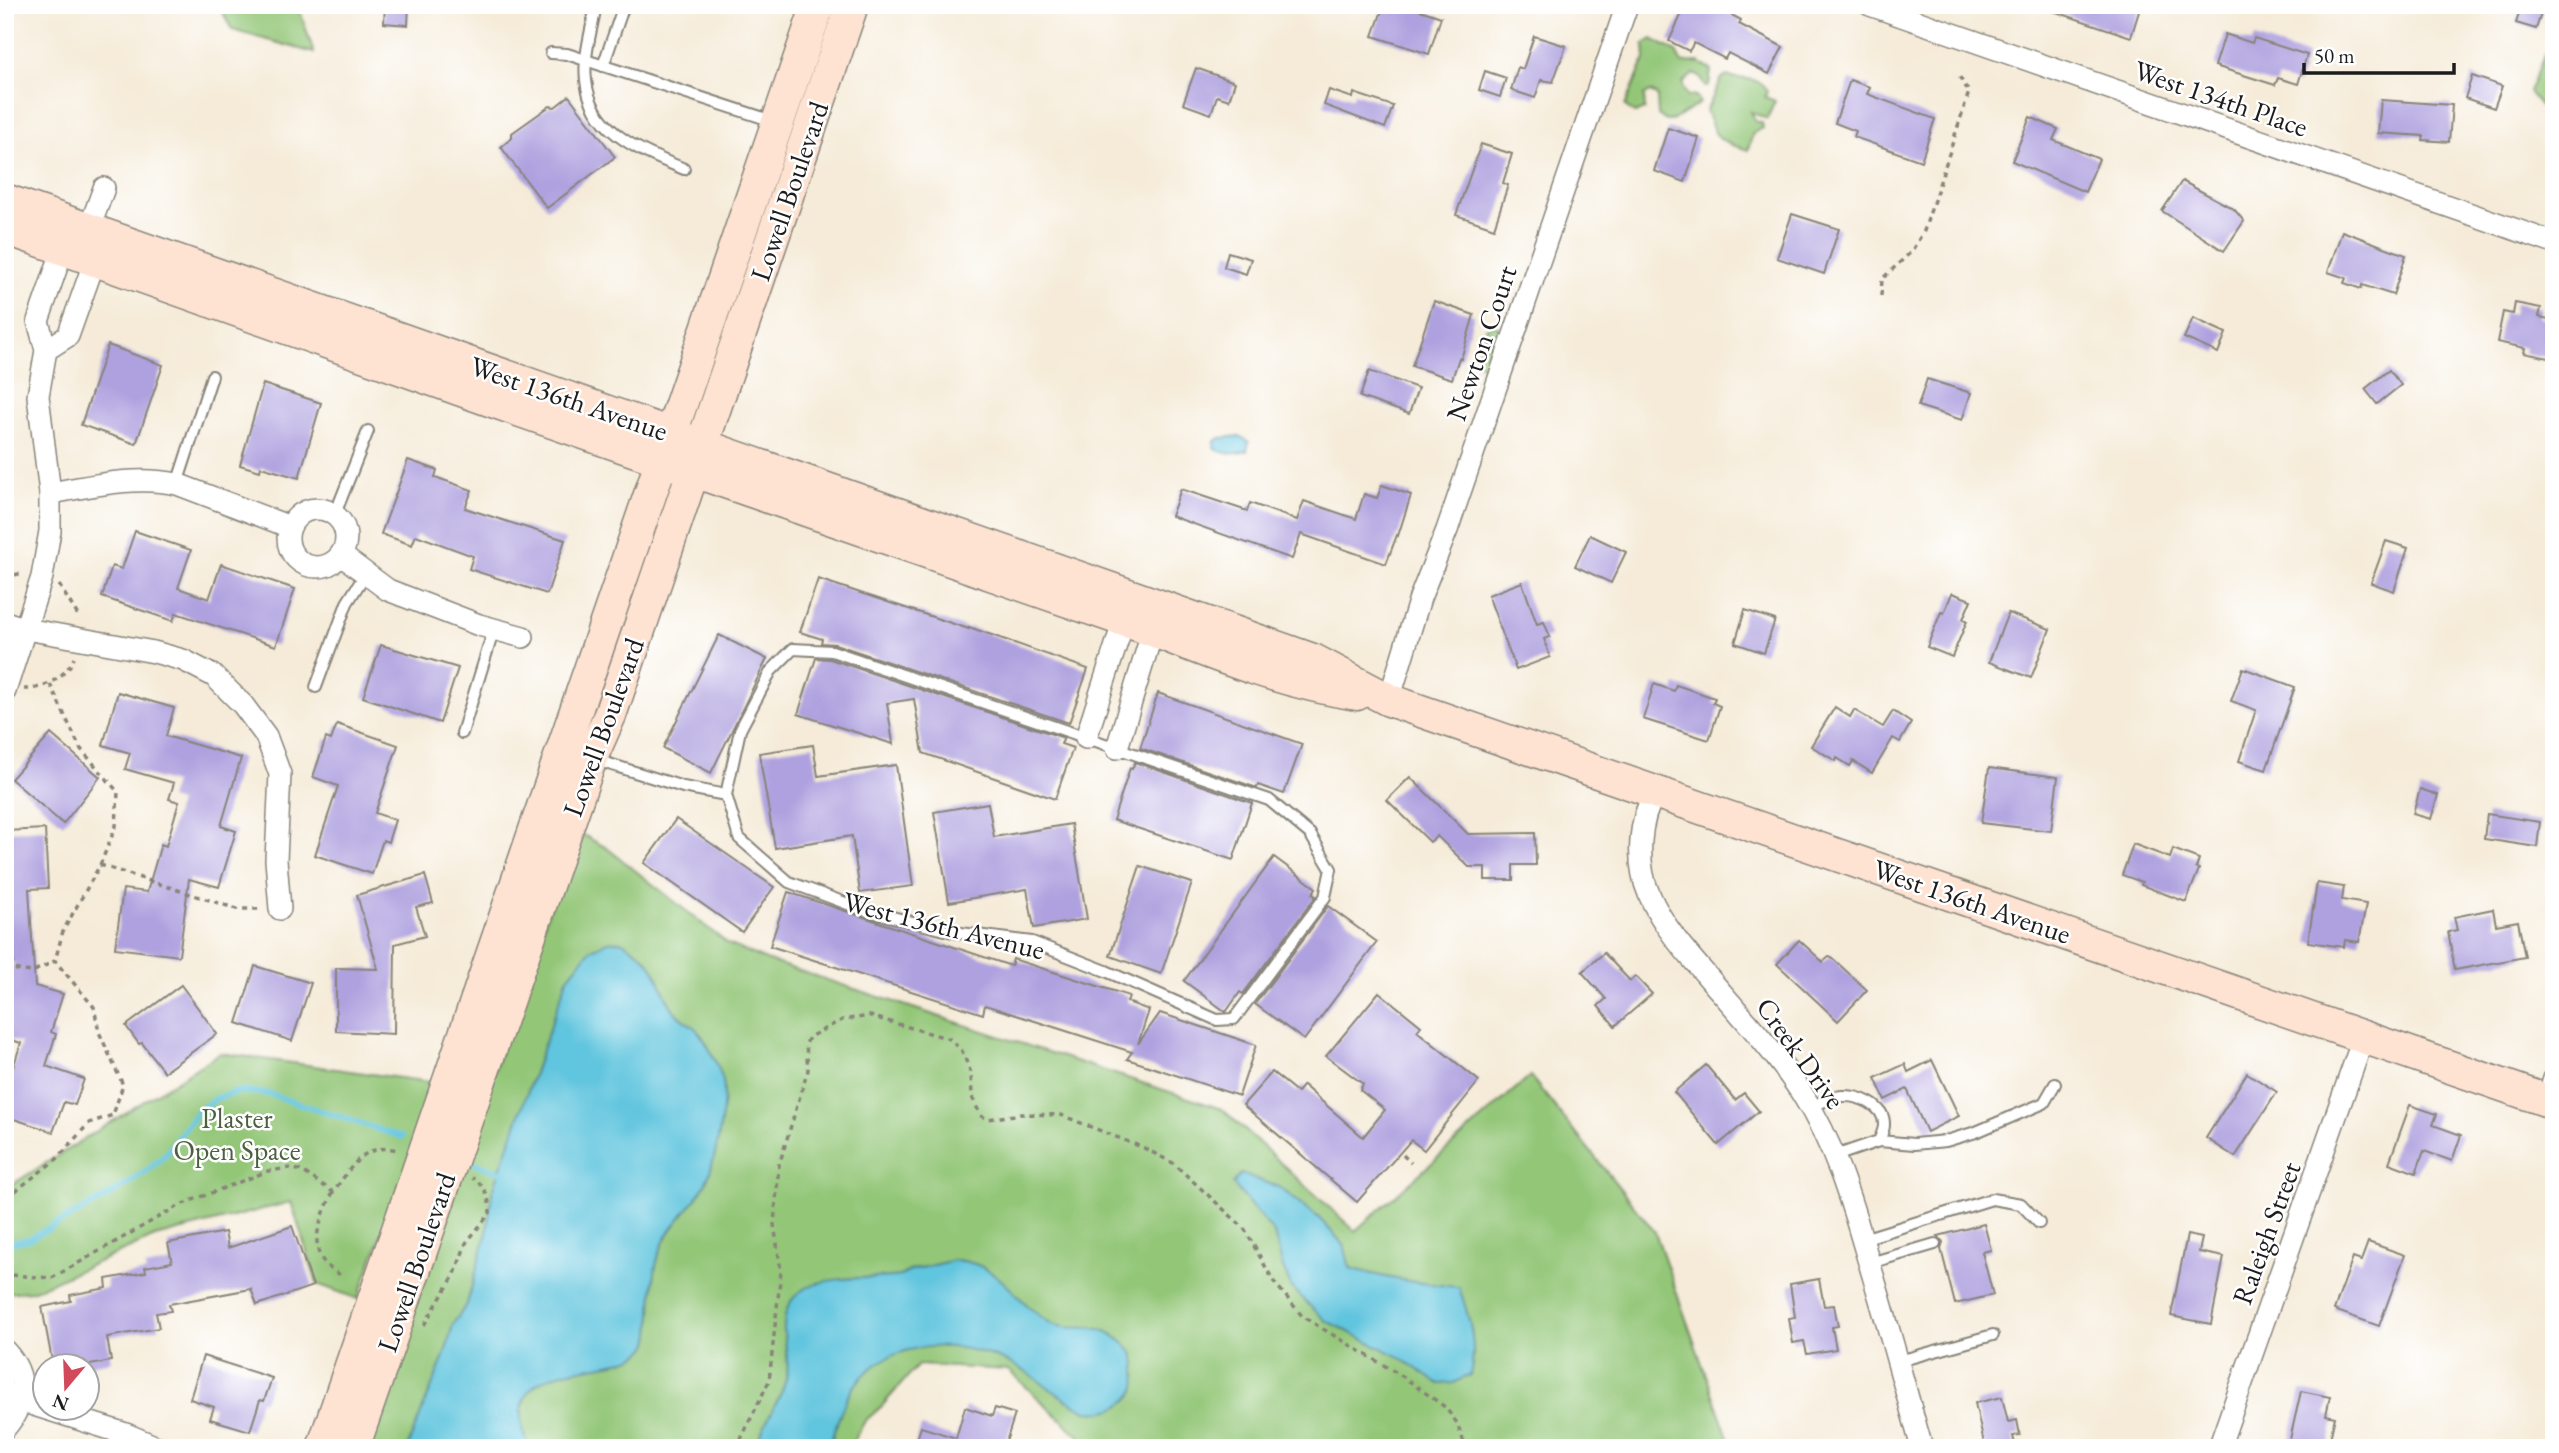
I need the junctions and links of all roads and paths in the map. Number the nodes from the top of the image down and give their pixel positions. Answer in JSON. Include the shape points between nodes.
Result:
{"nodes":[{"id":1,"x":258,"y":5,"type":"edge"},
{"id":2,"x":596,"y":5,"type":"edge"},
{"id":3,"x":624,"y":5,"type":"edge"},
{"id":4,"x":818,"y":5,"type":"edge"},
{"id":5,"x":852,"y":5,"type":"edge"},
{"id":6,"x":1627,"y":5,"type":"edge"},
{"id":7,"x":1870,"y":5,"type":"edge"},
{"id":8,"x":264,"y":12,"type":"dead end"},
{"id":9,"x":551,"y":53,"type":"dead end"},
{"id":10,"x":587,"y":60,"type":"junction"},
{"id":11,"x":603,"y":66,"type":"junction"},
{"id":12,"x":1957,"y":73,"type":"dead end"},
{"id":13,"x":779,"y":123,"type":"junction"},
{"id":14,"x":684,"y":169,"type":"dead end"},
{"id":15,"x":104,"y":188,"type":"dead end"},
{"id":16,"x":5,"y":200,"type":"edge"},
{"id":17,"x":5,"y":228,"type":"edge"},
{"id":18,"x":89,"y":229,"type":"junction"},
{"id":19,"x":2554,"y":243,"type":"edge"},
{"id":20,"x":63,"y":249,"type":"junction"},
{"id":21,"x":95,"y":261,"type":"junction"},
{"id":22,"x":1881,"y":296,"type":"dead end"},
{"id":23,"x":46,"y":350,"type":"junction"},
{"id":24,"x":212,"y":376,"type":"dead end"},
{"id":25,"x":368,"y":430,"type":"dead end"},
{"id":26,"x":667,"y":447,"type":"junction"},
{"id":27,"x":697,"y":458,"type":"junction"},
{"id":28,"x":177,"y":484,"type":"junction"},
{"id":29,"x":50,"y":493,"type":"junction"},
{"id":30,"x":335,"y":514,"type":"junction"},
{"id":31,"x":290,"y":527,"type":"junction"},
{"id":32,"x":341,"y":555,"type":"junction"},
{"id":33,"x":366,"y":573,"type":"junction"},
{"id":34,"x":1142,"y":614,"type":"junction"},
{"id":35,"x":5,"y":622,"type":"edge"},
{"id":36,"x":26,"y":629,"type":"junction"},
{"id":37,"x":494,"y":629,"type":"junction"},
{"id":38,"x":523,"y":637,"type":"dead end"},
{"id":39,"x":50,"y":684,"type":"dead end"},
{"id":40,"x":316,"y":687,"type":"dead end"},
{"id":41,"x":5,"y":691,"type":"edge"},
{"id":42,"x":1390,"y":700,"type":"junction"},
{"id":43,"x":462,"y":733,"type":"dead end"},
{"id":44,"x":1086,"y":738,"type":"junction"},
{"id":45,"x":1117,"y":748,"type":"junction"},
{"id":46,"x":591,"y":758,"type":"junction"},
{"id":47,"x":1656,"y":792,"type":"junction"},
{"id":48,"x":726,"y":796,"type":"junction"},
{"id":49,"x":100,"y":865,"type":"junction"},
{"id":50,"x":280,"y":909,"type":"joint"},
{"id":51,"x":55,"y":961,"type":"junction"},
{"id":52,"x":5,"y":968,"type":"edge"},
{"id":53,"x":2364,"y":1037,"type":"junction"},
{"id":54,"x":2055,"y":1084,"type":"dead end"},
{"id":55,"x":2551,"y":1094,"type":"edge"},
{"id":56,"x":1810,"y":1107,"type":"junction"},
{"id":57,"x":1879,"y":1141,"type":"junction"},
{"id":58,"x":398,"y":1150,"type":"dead end"},
{"id":59,"x":1403,"y":1155,"type":"dead end"},
{"id":60,"x":1835,"y":1156,"type":"junction"},
{"id":61,"x":1411,"y":1163,"type":"dead end"},
{"id":62,"x":467,"y":1175,"type":"dead end"},
{"id":63,"x":333,"y":1192,"type":"junction"},
{"id":64,"x":5,"y":1199,"type":"edge"},
{"id":65,"x":2039,"y":1223,"type":"dead end"},
{"id":66,"x":1863,"y":1239,"type":"junction"},
{"id":67,"x":1935,"y":1244,"type":"dead end"},
{"id":68,"x":5,"y":1257,"type":"edge"},
{"id":69,"x":6,"y":1263,"type":"edge"},
{"id":70,"x":1870,"y":1263,"type":"junction"},
{"id":71,"x":11,"y":1275,"type":"junction"},
{"id":72,"x":341,"y":1275,"type":"dead end"},
{"id":73,"x":5,"y":1285,"type":"edge"},
{"id":74,"x":421,"y":1330,"type":"dead end"},
{"id":75,"x":1993,"y":1335,"type":"dead end"},
{"id":76,"x":5,"y":1351,"type":"edge"},
{"id":77,"x":1899,"y":1362,"type":"junction"},
{"id":78,"x":21,"y":1401,"type":"junction"},
{"id":79,"x":5,"y":1427,"type":"edge"},
{"id":80,"x":159,"y":1448,"type":"edge"},
{"id":81,"x":323,"y":1448,"type":"edge"},
{"id":82,"x":352,"y":1448,"type":"edge"},
{"id":83,"x":734,"y":1448,"type":"edge"},
{"id":84,"x":1466,"y":1448,"type":"edge"},
{"id":85,"x":1922,"y":1448,"type":"edge"},
{"id":86,"x":2219,"y":1448,"type":"edge"}],
"edges":[{"from":1,"to":8,"type":"path"},
{"from":2,"to":10,"type":"lane"},
{"from":3,"to":11,"type":"lane"},
{"from":4,"to":13,"type":"main road","name":"Lowell Boulevard"},
{"from":5,"to":27,"type":"main road","name":"Lowell Boulevard"},
{"from":6,"to":42,"type":"street","name":"Newton Court","via":[[1420,598]]},
{"from":7,"to":19,"type":"street","name":"West 134th Place"},
{"from":9,"to":10,"type":"lane"},
{"from":10,"to":11,"type":"lane"},
{"from":10,"to":14,"type":"lane","via":[[590,100],[601,121],[633,147]]},
{"from":11,"to":13,"type":"lane"},
{"from":12,"to":22,"type":"path","via":[[1969,92],[1924,231],[1911,252],[1882,279]]},
{"from":13,"to":26,"type":"main road","name":"Lowell Boulevard"},
{"from":15,"to":18,"type":"street"},
{"from":16,"to":18,"type":"main road","name":"West 136th Avenue"},
{"from":17,"to":20,"type":"main road","name":"West 136th Avenue"},
{"from":18,"to":20,"type":"street"},
{"from":18,"to":21,"type":"street"},
{"from":18,"to":26,"type":"main road","name":"West 136th Avenue","via":[[293,302]]},
{"from":20,"to":21,"type":"main road","name":"West 136th Avenue"},
{"from":20,"to":23,"type":"street","via":[[38,320]]},
{"from":21,"to":23,"type":"street","via":[[68,336]]},
{"from":21,"to":26,"type":"main road","name":"West 136th Avenue"},
{"from":23,"to":29,"type":"street","via":[[38,396]]},
{"from":24,"to":28,"type":"lane"},
{"from":25,"to":30,"type":"lane"},
{"from":26,"to":27,"type":"main road","name":"West 136th Avenue"},
{"from":26,"to":81,"type":"main road","name":"Lowell Boulevard"},
{"from":27,"to":34,"type":"main road","name":"West 136th Avenue"},
{"from":27,"to":46,"type":"main road","name":"Lowell Boulevard","via":[[610,715]]},
{"from":28,"to":29,"type":"street","via":[[138,480]]},
{"from":28,"to":31,"type":"street"},
{"from":29,"to":36,"type":"street","via":[[47,555]]},
{"from":30,"to":31,"type":"street","via":[[309,509]]},
{"from":30,"to":32,"type":"street","via":[[346,529]]},
{"from":31,"to":32,"type":"street","via":[[288,545],[299,561],[316,568]]},
{"from":32,"to":33,"type":"street"},
{"from":33,"to":37,"type":"street","via":[[388,590]]},
{"from":33,"to":40,"type":"lane","via":[[347,603]]},
{"from":34,"to":42,"type":"main road","name":"West 136th Avenue","via":[[1293,681]]},
{"from":34,"to":44,"type":"street"},
{"from":34,"to":45,"type":"street"},
{"from":35,"to":36,"type":"street"},
{"from":36,"to":41,"type":"street"},
{"from":36,"to":50,"type":"street","via":[[183,660],[214,676],[243,705],[266,736],[280,774],[276,860]]},
{"from":37,"to":38,"type":"street"},
{"from":37,"to":43,"type":"lane"},
{"from":39,"to":49,"type":"path","via":[[80,748],[118,792],[116,826]]},
{"from":42,"to":47,"type":"main road","name":"West 136th Avenue"},
{"from":44,"to":45,"type":"lane","name":"West 136th Avenue"},
{"from":44,"to":48,"type":"lane","name":"West 136th Avenue","via":[[832,651],[793,649],[771,671],[740,730]]},
{"from":45,"to":48,"type":"lane","name":"West 136th Avenue","via":[[1269,800],[1310,834],[1331,869],[1325,897],[1234,1019],[1217,1020],[1032,942],[953,932],[864,909],[789,882],[739,838]]},
{"from":46,"to":48,"type":"lane"},
{"from":46,"to":82,"type":"main road","name":"Lowell Boulevard"},
{"from":47,"to":53,"type":"main road","name":"West 136th Avenue"},
{"from":47,"to":56,"type":"street","name":"Creek Drive","via":[[1642,835],[1648,893],[1683,949],[1751,1027]]},
{"from":49,"to":50,"type":"path","via":[[237,909]]},
{"from":49,"to":51,"type":"path","via":[[64,931]]},
{"from":51,"to":52,"type":"path","via":[[32,972]]},
{"from":51,"to":64,"type":"path","via":[[94,1007],[99,1032],[123,1085],[113,1115],[89,1123],[58,1158]]},
{"from":53,"to":55,"type":"main road","name":"West 136th Avenue"},
{"from":53,"to":86,"type":"street","name":"Raleigh Street"},
{"from":54,"to":57,"type":"lane","via":[[2044,1103],[1976,1132],[1936,1142]]},
{"from":56,"to":57,"type":"lane","via":[[1843,1096],[1866,1100],[1882,1114],[1885,1126]]},
{"from":56,"to":60,"type":"street","name":"Creek Drive"},
{"from":57,"to":60,"type":"lane"},
{"from":58,"to":63,"type":"path","via":[[380,1147],[365,1154]]},
{"from":59,"to":61,"type":"path"},
{"from":60,"to":66,"type":"street","name":"Creek Drive"},
{"from":62,"to":74,"type":"path","via":[[479,1181],[490,1201],[490,1213],[466,1243],[455,1274]]},
{"from":63,"to":71,"type":"path","via":[[302,1171],[268,1171],[180,1205],[52,1278]]},
{"from":63,"to":72,"type":"path","via":[[323,1214],[317,1251],[320,1260]]},
{"from":65,"to":66,"type":"lane","via":[[2021,1204],[1992,1199]]},
{"from":66,"to":70,"type":"street","name":"Creek Drive"},
{"from":67,"to":70,"type":"lane"},
{"from":68,"to":69,"type":"path"},
{"from":69,"to":71,"type":"path"},
{"from":70,"to":77,"type":"street","name":"Creek Drive"},
{"from":71,"to":73,"type":"path"},
{"from":75,"to":77,"type":"lane"},
{"from":76,"to":78,"type":"street","via":[[18,1367]]},
{"from":77,"to":85,"type":"street","name":"Creek Drive"},
{"from":78,"to":79,"type":"street"},
{"from":78,"to":80,"type":"street"},
{"from":83,"to":84,"type":"path","via":[[769,1381],[781,1271],[774,1224],[779,1165],[808,1070],[806,1044],[809,1037],[842,1020],[870,1016],[950,1039],[962,1051],[971,1073],[972,1097],[981,1116],[1061,1115],[1173,1163],[1244,1228],[1274,1282],[1303,1317],[1445,1407]]}]}
